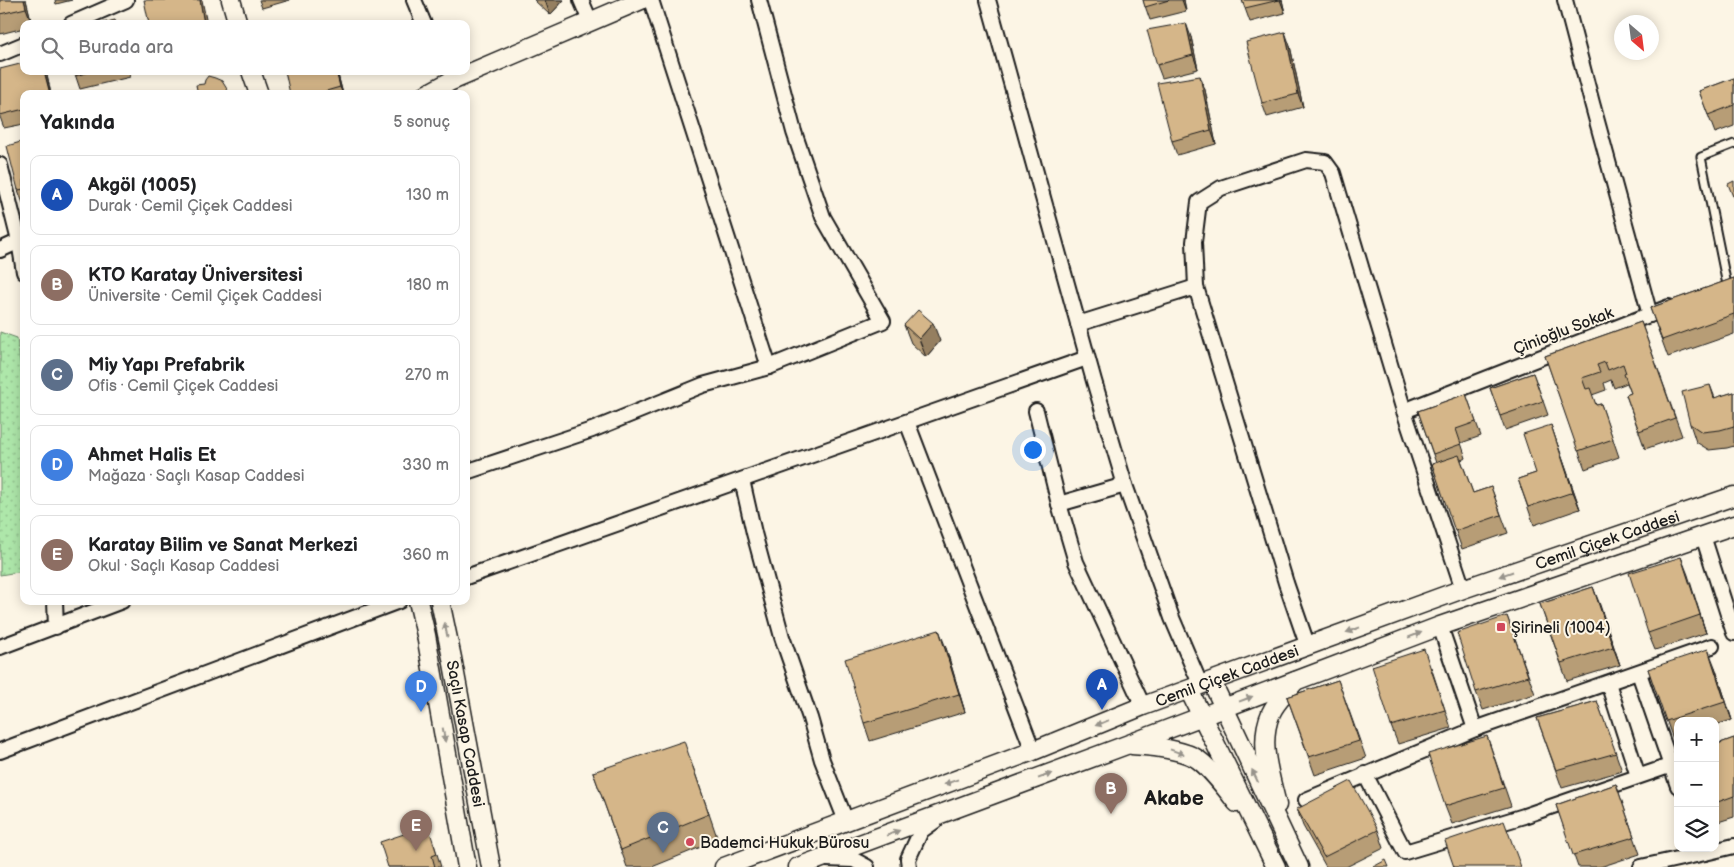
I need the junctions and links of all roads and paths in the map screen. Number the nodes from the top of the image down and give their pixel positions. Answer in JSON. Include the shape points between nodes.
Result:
{"nodes":[{"id":1,"x":126,"y":0,"type":"edge"},
{"id":2,"x":231,"y":0,"type":"edge"},
{"id":3,"x":414,"y":0,"type":"edge"},
{"id":4,"x":581,"y":0,"type":"edge"},
{"id":5,"x":641,"y":0,"type":"edge"},
{"id":6,"x":651,"y":0,"type":"edge"},
{"id":7,"x":759,"y":0,"type":"edge"},
{"id":8,"x":988,"y":0,"type":"edge"},
{"id":9,"x":1565,"y":0,"type":"edge"},
{"id":10,"x":80,"y":20,"type":"edge"},
{"id":11,"x":237,"y":20,"type":"edge"},
{"id":12,"x":422,"y":20,"type":"edge"},
{"id":13,"x":590,"y":21,"type":"junction"},
{"id":14,"x":20,"y":46,"type":"edge"},
{"id":15,"x":0,"y":54,"type":"edge"},
{"id":16,"x":470,"y":68,"type":"edge"},
{"id":17,"x":446,"y":77,"type":"edge"},
{"id":18,"x":431,"y":90,"type":"edge"},
{"id":19,"x":1734,"y":144,"type":"edge"},
{"id":20,"x":0,"y":165,"type":"edge"},
{"id":21,"x":20,"y":236,"type":"edge"},
{"id":22,"x":20,"y":240,"type":"edge"},
{"id":23,"x":0,"y":250,"type":"edge"},
{"id":24,"x":1726,"y":285,"type":"edge"},
{"id":25,"x":1196,"y":286,"type":"junction"},
{"id":26,"x":1684,"y":301,"type":"edge"},
{"id":27,"x":1650,"y":315,"type":"junction"},
{"id":28,"x":1078,"y":324,"type":"junction"},
{"id":29,"x":1087,"y":358,"type":"junction"},
{"id":30,"x":769,"y":367,"type":"junction"},
{"id":31,"x":1036,"y":411,"type":"dead end"},
{"id":32,"x":1404,"y":411,"type":"junction"},
{"id":33,"x":907,"y":422,"type":"junction"},
{"id":34,"x":470,"y":471,"type":"edge"},
{"id":35,"x":742,"y":480,"type":"junction"},
{"id":36,"x":1125,"y":485,"type":"junction"},
{"id":37,"x":1734,"y":496,"type":"edge"},
{"id":38,"x":1059,"y":504,"type":"junction"},
{"id":39,"x":1734,"y":525,"type":"edge"},
{"id":40,"x":1703,"y":536,"type":"junction"},
{"id":41,"x":470,"y":576,"type":"edge"},
{"id":42,"x":1463,"y":589,"type":"junction"},
{"id":43,"x":55,"y":605,"type":"edge"},
{"id":44,"x":111,"y":605,"type":"edge"},
{"id":45,"x":388,"y":605,"type":"edge"},
{"id":46,"x":419,"y":605,"type":"edge"},
{"id":47,"x":441,"y":605,"type":"edge"},
{"id":48,"x":56,"y":626,"type":"junction"},
{"id":49,"x":1440,"y":626,"type":"junction"},
{"id":50,"x":1734,"y":633,"type":"edge"},
{"id":51,"x":1712,"y":646,"type":"dead end"},
{"id":52,"x":0,"y":647,"type":"edge"},
{"id":53,"x":1308,"y":647,"type":"junction"},
{"id":54,"x":1639,"y":673,"type":"junction"},
{"id":55,"x":1296,"y":680,"type":"junction"},
{"id":56,"x":1608,"y":683,"type":"junction"},
{"id":57,"x":1201,"y":686,"type":"junction"},
{"id":58,"x":1144,"y":706,"type":"junction"},
{"id":59,"x":1223,"y":708,"type":"junction"},
{"id":60,"x":1203,"y":716,"type":"junction"},
{"id":61,"x":1474,"y":729,"type":"junction"},
{"id":62,"x":1129,"y":744,"type":"junction"},
{"id":63,"x":0,"y":751,"type":"edge"},
{"id":64,"x":1033,"y":751,"type":"junction"},
{"id":65,"x":1674,"y":764,"type":"edge"},
{"id":66,"x":1365,"y":774,"type":"junction"},
{"id":67,"x":1638,"y":776,"type":"junction"},
{"id":68,"x":1306,"y":800,"type":"dead end"},
{"id":69,"x":953,"y":808,"type":"junction"},
{"id":70,"x":846,"y":821,"type":"junction"},
{"id":71,"x":1258,"y":829,"type":"junction"},
{"id":72,"x":1284,"y":835,"type":"junction"},
{"id":73,"x":1734,"y":846,"type":"edge"},
{"id":74,"x":1719,"y":848,"type":"edge"},
{"id":75,"x":1700,"y":852,"type":"edge"},
{"id":76,"x":821,"y":858,"type":"junction"},
{"id":77,"x":466,"y":867,"type":"edge"},
{"id":78,"x":491,"y":867,"type":"edge"},
{"id":79,"x":724,"y":867,"type":"edge"},
{"id":80,"x":798,"y":867,"type":"edge"},
{"id":81,"x":867,"y":867,"type":"edge"},
{"id":82,"x":909,"y":867,"type":"edge"},
{"id":83,"x":1276,"y":867,"type":"edge"},
{"id":84,"x":1299,"y":867,"type":"edge"},
{"id":85,"x":1641,"y":867,"type":"edge"}],
"edges":[{"from":1,"to":10,"type":"street"},
{"from":2,"to":11,"type":"street"},
{"from":3,"to":12,"type":"street"},
{"from":4,"to":13,"type":"street"},
{"from":5,"to":13,"type":"street"},
{"from":6,"to":30,"type":"street"},
{"from":7,"to":30,"type":"street","via":[[794,132],[823,217],[883,321]]},
{"from":8,"to":28,"type":"street"},
{"from":9,"to":27,"type":"street"},
{"from":13,"to":16,"type":"street"},
{"from":14,"to":15,"type":"street"},
{"from":17,"to":18,"type":"street"},
{"from":19,"to":24,"type":"lane","via":[[1702,157]]},
{"from":20,"to":21,"type":"street"},
{"from":22,"to":23,"type":"street"},
{"from":25,"to":28,"type":"street"},
{"from":25,"to":32,"type":"street","via":[[1194,242],[1199,202],[1221,188],[1306,160],[1325,162],[1333,172]]},
{"from":25,"to":53,"type":"street"},
{"from":26,"to":27,"type":"street","name":"Çinioğlu Sokak"},
{"from":27,"to":32,"type":"street","name":"Çinioğlu Sokak"},
{"from":28,"to":29,"type":"street"},
{"from":29,"to":33,"type":"street"},
{"from":29,"to":36,"type":"street"},
{"from":30,"to":34,"type":"street","via":[[703,385],[592,430]]},
{"from":31,"to":38,"type":"street"},
{"from":32,"to":42,"type":"street"},
{"from":33,"to":35,"type":"street"},
{"from":33,"to":64,"type":"street"},
{"from":35,"to":41,"type":"street"},
{"from":35,"to":70,"type":"street","via":[[782,637],[822,760]]},
{"from":36,"to":38,"type":"street"},
{"from":36,"to":57,"type":"street","via":[[1172,618]]},
{"from":37,"to":42,"type":"street","name":"Cemil Çiçek Caddesi","one_way":true},
{"from":38,"to":58,"type":"street","via":[[1076,562]]},
{"from":39,"to":40,"type":"street","name":"Cemil Çiçek Caddesi"},
{"from":40,"to":49,"type":"street","name":"Cemil Çiçek Caddesi"},
{"from":40,"to":50,"type":"street"},
{"from":42,"to":53,"type":"street","name":"Cemil Çiçek Caddesi","one_way":true},
{"from":43,"to":48,"type":"street"},
{"from":44,"to":48,"type":"street"},
{"from":45,"to":63,"type":"street"},
{"from":46,"to":77,"type":"street","name":"Saçlı Kasap Caddesi","one_way":true},
{"from":78,"to":47,"type":"street","name":"Saçlı Kasap Caddesi","one_way":true},
{"from":48,"to":52,"type":"street"},
{"from":55,"to":49,"type":"street","name":"Cemil Çiçek Caddesi","one_way":true},
{"from":49,"to":61,"type":"street"},
{"from":51,"to":54,"type":"street"},
{"from":53,"to":57,"type":"street","name":"Cemil Çiçek Caddesi"},
{"from":54,"to":56,"type":"street"},
{"from":54,"to":65,"type":"street"},
{"from":59,"to":55,"type":"street","name":"Cemil Çiçek Caddesi","one_way":true},
{"from":55,"to":72,"type":"street","via":[[1272,712],[1266,732],[1265,752]]},
{"from":56,"to":61,"type":"street"},
{"from":56,"to":67,"type":"street"},
{"from":57,"to":58,"type":"street","name":"Cemil Çiçek Caddesi"},
{"from":57,"to":59,"type":"street"},
{"from":57,"to":60,"type":"street"},
{"from":58,"to":64,"type":"street","name":"Cemil Çiçek Caddesi","one_way":true},
{"from":59,"to":60,"type":"street","name":"Cemil Çiçek Caddesi"},
{"from":72,"to":59,"type":"street","one_way":true},
{"from":60,"to":62,"type":"street","name":"Cemil Çiçek Caddesi"},
{"from":60,"to":71,"type":"street"},
{"from":61,"to":66,"type":"street"},
{"from":69,"to":62,"type":"street","name":"Cemil Çiçek Caddesi","one_way":true},
{"from":62,"to":71,"type":"street","one_way":true,"via":[[1169,749],[1195,758],[1224,786]]},
{"from":64,"to":70,"type":"street","name":"Cemil Çiçek Caddesi","one_way":true},
{"from":65,"to":67,"type":"street"},
{"from":66,"to":67,"type":"street","via":[[1405,852],[1524,816]]},
{"from":66,"to":68,"type":"street"},
{"from":76,"to":69,"type":"street","name":"Cemil Çiçek Caddesi","one_way":true},
{"from":69,"to":82,"type":"street","via":[[920,831],[908,859]]},
{"from":70,"to":79,"type":"street","name":"Cemil Çiçek Caddesi"},
{"from":71,"to":83,"type":"street"},
{"from":72,"to":84,"type":"street"},
{"from":73,"to":74,"type":"street"},
{"from":75,"to":85,"type":"street"},
{"from":76,"to":80,"type":"street","name":"Cemil Çiçek Caddesi"},
{"from":76,"to":81,"type":"street","via":[[854,860]]}]}
